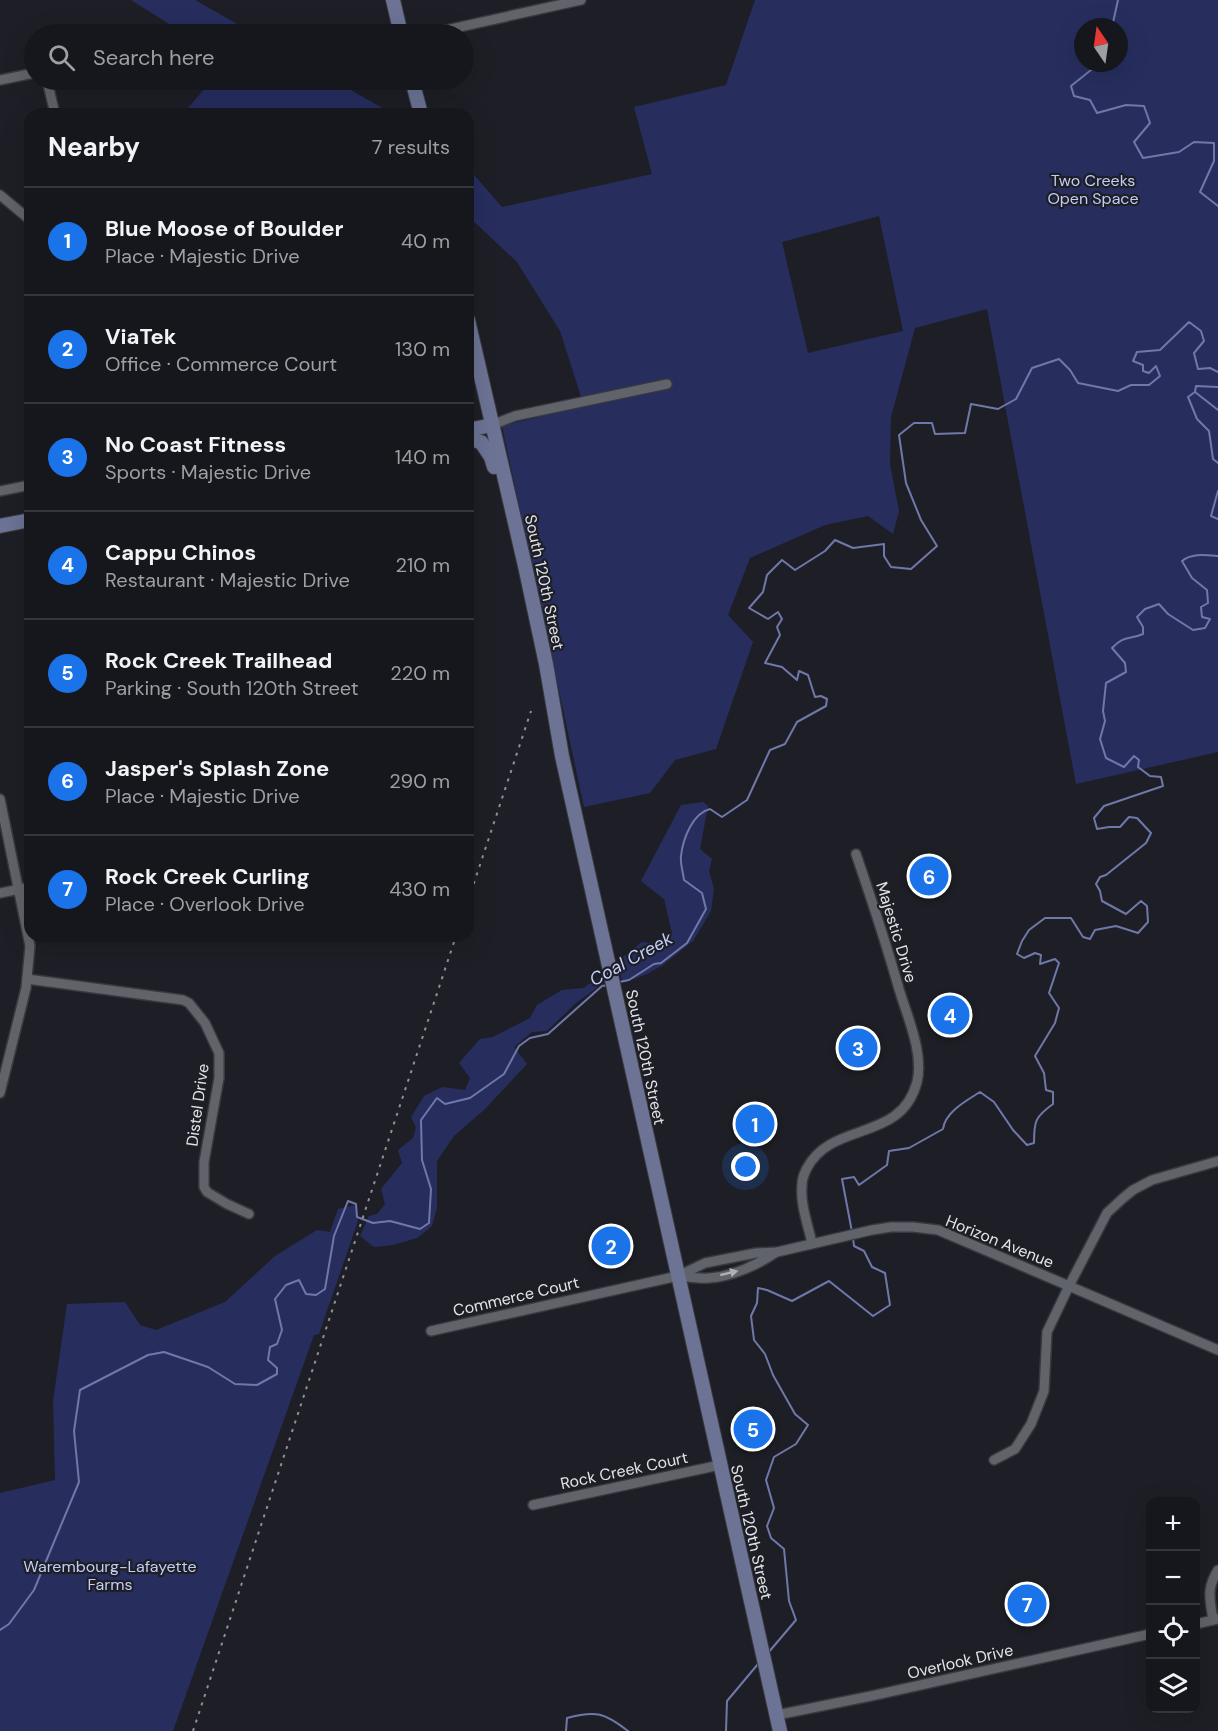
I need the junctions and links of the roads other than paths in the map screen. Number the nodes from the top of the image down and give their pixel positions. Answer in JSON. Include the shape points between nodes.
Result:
{"nodes":[{"id":1,"x":393,"y":0,"type":"edge"},
{"id":2,"x":581,"y":0,"type":"edge"},
{"id":3,"x":398,"y":24,"type":"edge"},
{"id":4,"x":473,"y":24,"type":"edge"},
{"id":5,"x":24,"y":74,"type":"edge"},
{"id":6,"x":0,"y":80,"type":"edge"},
{"id":7,"x":50,"y":90,"type":"edge"},
{"id":8,"x":415,"y":90,"type":"edge"},
{"id":9,"x":54,"y":108,"type":"edge"},
{"id":10,"x":419,"y":108,"type":"edge"},
{"id":11,"x":0,"y":195,"type":"edge"},
{"id":12,"x":24,"y":215,"type":"edge"},
{"id":13,"x":474,"y":346,"type":"edge"},
{"id":14,"x":667,"y":384,"type":"dead end"},
{"id":15,"x":491,"y":421,"type":"junction"},
{"id":16,"x":474,"y":422,"type":"edge"},
{"id":17,"x":474,"y":428,"type":"edge"},
{"id":18,"x":474,"y":440,"type":"edge"},
{"id":19,"x":24,"y":486,"type":"edge"},
{"id":20,"x":0,"y":491,"type":"edge"},
{"id":21,"x":24,"y":521,"type":"edge"},
{"id":22,"x":0,"y":526,"type":"edge"},
{"id":23,"x":525,"y":566,"type":"junction"},
{"id":24,"x":0,"y":799,"type":"edge"},
{"id":25,"x":856,"y":854,"type":"dead end"},
{"id":26,"x":24,"y":888,"type":"edge"},
{"id":27,"x":20,"y":889,"type":"junction"},
{"id":28,"x":0,"y":893,"type":"edge"},
{"id":29,"x":24,"y":912,"type":"edge"},
{"id":30,"x":29,"y":942,"type":"edge"},
{"id":31,"x":27,"y":979,"type":"junction"},
{"id":32,"x":0,"y":1093,"type":"edge"},
{"id":33,"x":1218,"y":1161,"type":"edge"},
{"id":34,"x":249,"y":1214,"type":"dead end"},
{"id":35,"x":812,"y":1243,"type":"junction"},
{"id":36,"x":777,"y":1252,"type":"junction"},
{"id":37,"x":678,"y":1276,"type":"junction"},
{"id":38,"x":1069,"y":1286,"type":"junction"},
{"id":39,"x":431,"y":1331,"type":"dead end"},
{"id":40,"x":1218,"y":1350,"type":"edge"},
{"id":41,"x":994,"y":1460,"type":"dead end"},
{"id":42,"x":720,"y":1465,"type":"junction"},
{"id":43,"x":533,"y":1505,"type":"dead end"},
{"id":44,"x":1218,"y":1570,"type":"edge"},
{"id":45,"x":1216,"y":1619,"type":"edge"},
{"id":46,"x":1200,"y":1623,"type":"edge"},
{"id":47,"x":1146,"y":1635,"type":"edge"},
{"id":48,"x":777,"y":1716,"type":"junction"},
{"id":49,"x":780,"y":1731,"type":"edge"}],
"edges":[{"from":1,"to":3,"type":"main road"},
{"from":2,"to":4,"type":"street"},
{"from":5,"to":6,"type":"street"},
{"from":7,"to":9,"type":"street"},
{"from":8,"to":10,"type":"main road"},
{"from":11,"to":12,"type":"street"},
{"from":13,"to":15,"type":"main road","name":"South 120th Street"},
{"from":14,"to":15,"type":"street"},
{"from":15,"to":16,"type":"main road"},
{"from":15,"to":17,"type":"main road"},
{"from":15,"to":23,"type":"main road","name":"South 120th Street"},
{"from":18,"to":23,"type":"main road","via":[[481,442],[492,457],[502,501]]},
{"from":19,"to":20,"type":"street"},
{"from":21,"to":22,"type":"main road"},
{"from":23,"to":37,"type":"main road","name":"South 120th Street","via":[[562,756]]},
{"from":24,"to":27,"type":"street"},
{"from":25,"to":35,"type":"street","name":"Majestic Drive","via":[[916,1047],[919,1072],[911,1096],[895,1117],[835,1141],[809,1164],[801,1186]]},
{"from":26,"to":27,"type":"street"},
{"from":27,"to":28,"type":"street"},
{"from":27,"to":29,"type":"street"},
{"from":30,"to":31,"type":"street"},
{"from":31,"to":32,"type":"street"},
{"from":31,"to":34,"type":"street","name":"Distel Drive","via":[[189,1003],[206,1023],[219,1053],[220,1075],[204,1162],[204,1187]]},
{"from":33,"to":38,"type":"street","name":"Horizon Avenue","via":[[1152,1180],[1122,1199],[1107,1213]]},
{"from":35,"to":36,"type":"street","name":"Horizon Avenue"},
{"from":35,"to":38,"type":"street","name":"Horizon Avenue","via":[[891,1227],[938,1230]]},
{"from":36,"to":37,"type":"street","name":"Horizon Avenue","via":[[705,1263]]},
{"from":37,"to":36,"type":"street","name":"Horizon Avenue","one_way":true,"via":[[709,1278],[737,1272]]},
{"from":37,"to":39,"type":"street","name":"Commerce Court"},
{"from":37,"to":42,"type":"main road","name":"South 120th Street"},
{"from":38,"to":40,"type":"street","name":"Horizon Avenue"},
{"from":38,"to":41,"type":"street","via":[[1047,1332],[1044,1391],[1035,1415],[1015,1449]]},
{"from":42,"to":43,"type":"street","name":"Rock Creek Court"},
{"from":42,"to":48,"type":"main road","name":"South 120th Street"},
{"from":44,"to":45,"type":"street","via":[[1209,1592]]},
{"from":45,"to":46,"type":"street"},
{"from":47,"to":48,"type":"street","name":"Overlook Drive"},
{"from":48,"to":49,"type":"main road","name":"South 120th Street"}]}
